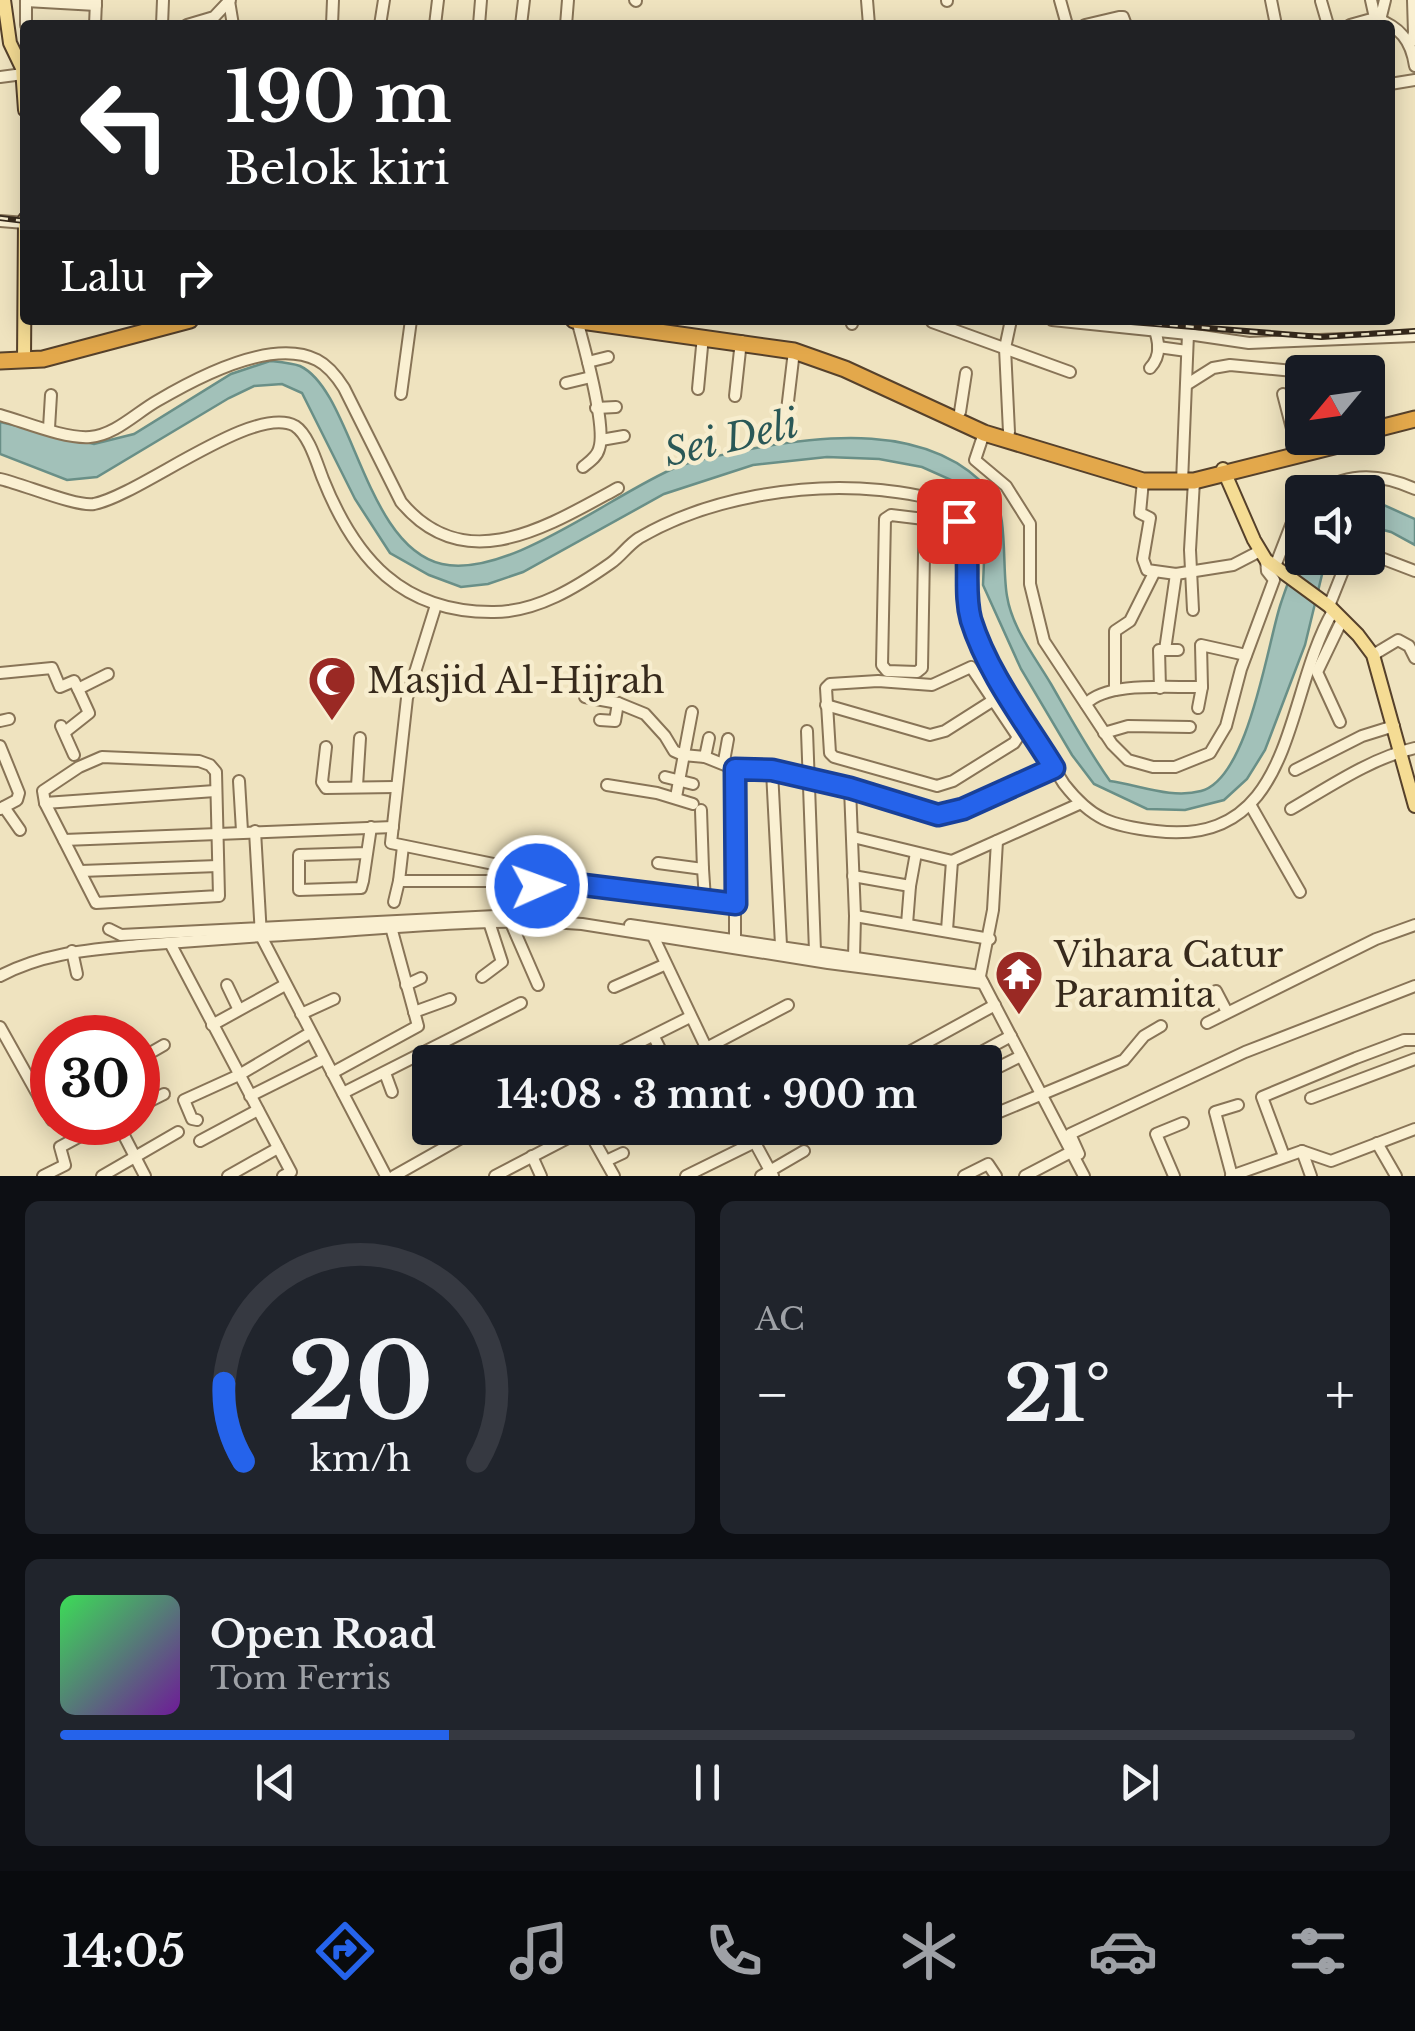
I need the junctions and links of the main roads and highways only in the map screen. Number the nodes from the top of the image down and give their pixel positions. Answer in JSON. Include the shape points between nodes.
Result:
{"nodes":[{"id":1,"x":4,"y":0,"type":"edge"},
{"id":2,"x":3,"y":21,"type":"edge"},
{"id":3,"x":20,"y":64,"type":"edge"},
{"id":4,"x":24,"y":325,"type":"edge"},
{"id":5,"x":133,"y":325,"type":"edge"},
{"id":6,"x":171,"y":325,"type":"edge"},
{"id":7,"x":616,"y":325,"type":"edge"},
{"id":8,"x":684,"y":325,"type":"edge"},
{"id":9,"x":0,"y":352,"type":"edge"},
{"id":10,"x":24,"y":356,"type":"junction"},
{"id":11,"x":0,"y":362,"type":"edge"},
{"id":12,"x":1415,"y":422,"type":"edge"},
{"id":13,"x":1385,"y":430,"type":"edge"},
{"id":14,"x":1285,"y":452,"type":"edge"},
{"id":15,"x":1067,"y":455,"type":"junction"},
{"id":16,"x":1290,"y":455,"type":"edge"},
{"id":17,"x":1224,"y":472,"type":"junction"},
{"id":18,"x":1186,"y":479,"type":"junction"},
{"id":19,"x":1408,"y":750,"type":"edge"},
{"id":20,"x":1415,"y":806,"type":"edge"}],
"edges":[{"from":1,"to":2,"type":"main road"},
{"from":2,"to":3,"type":"main road"},
{"from":4,"to":10,"type":"main road"},
{"from":5,"to":10,"type":"highway"},
{"from":6,"to":10,"type":"highway","via":[[43,359]]},
{"from":7,"to":15,"type":"highway","via":[[794,351],[984,433]]},
{"from":8,"to":15,"type":"highway","via":[[787,340]]},
{"from":9,"to":10,"type":"highway"},
{"from":10,"to":11,"type":"highway"},
{"from":12,"to":13,"type":"highway"},
{"from":14,"to":17,"type":"highway"},
{"from":15,"to":18,"type":"highway"},
{"from":15,"to":18,"type":"highway","via":[[1143,481]]},
{"from":16,"to":17,"type":"highway"},
{"from":17,"to":18,"type":"highway"},
{"from":17,"to":19,"type":"main road","via":[[1270,563],[1331,609],[1374,655],[1394,726]]},
{"from":19,"to":20,"type":"main road"}]}
